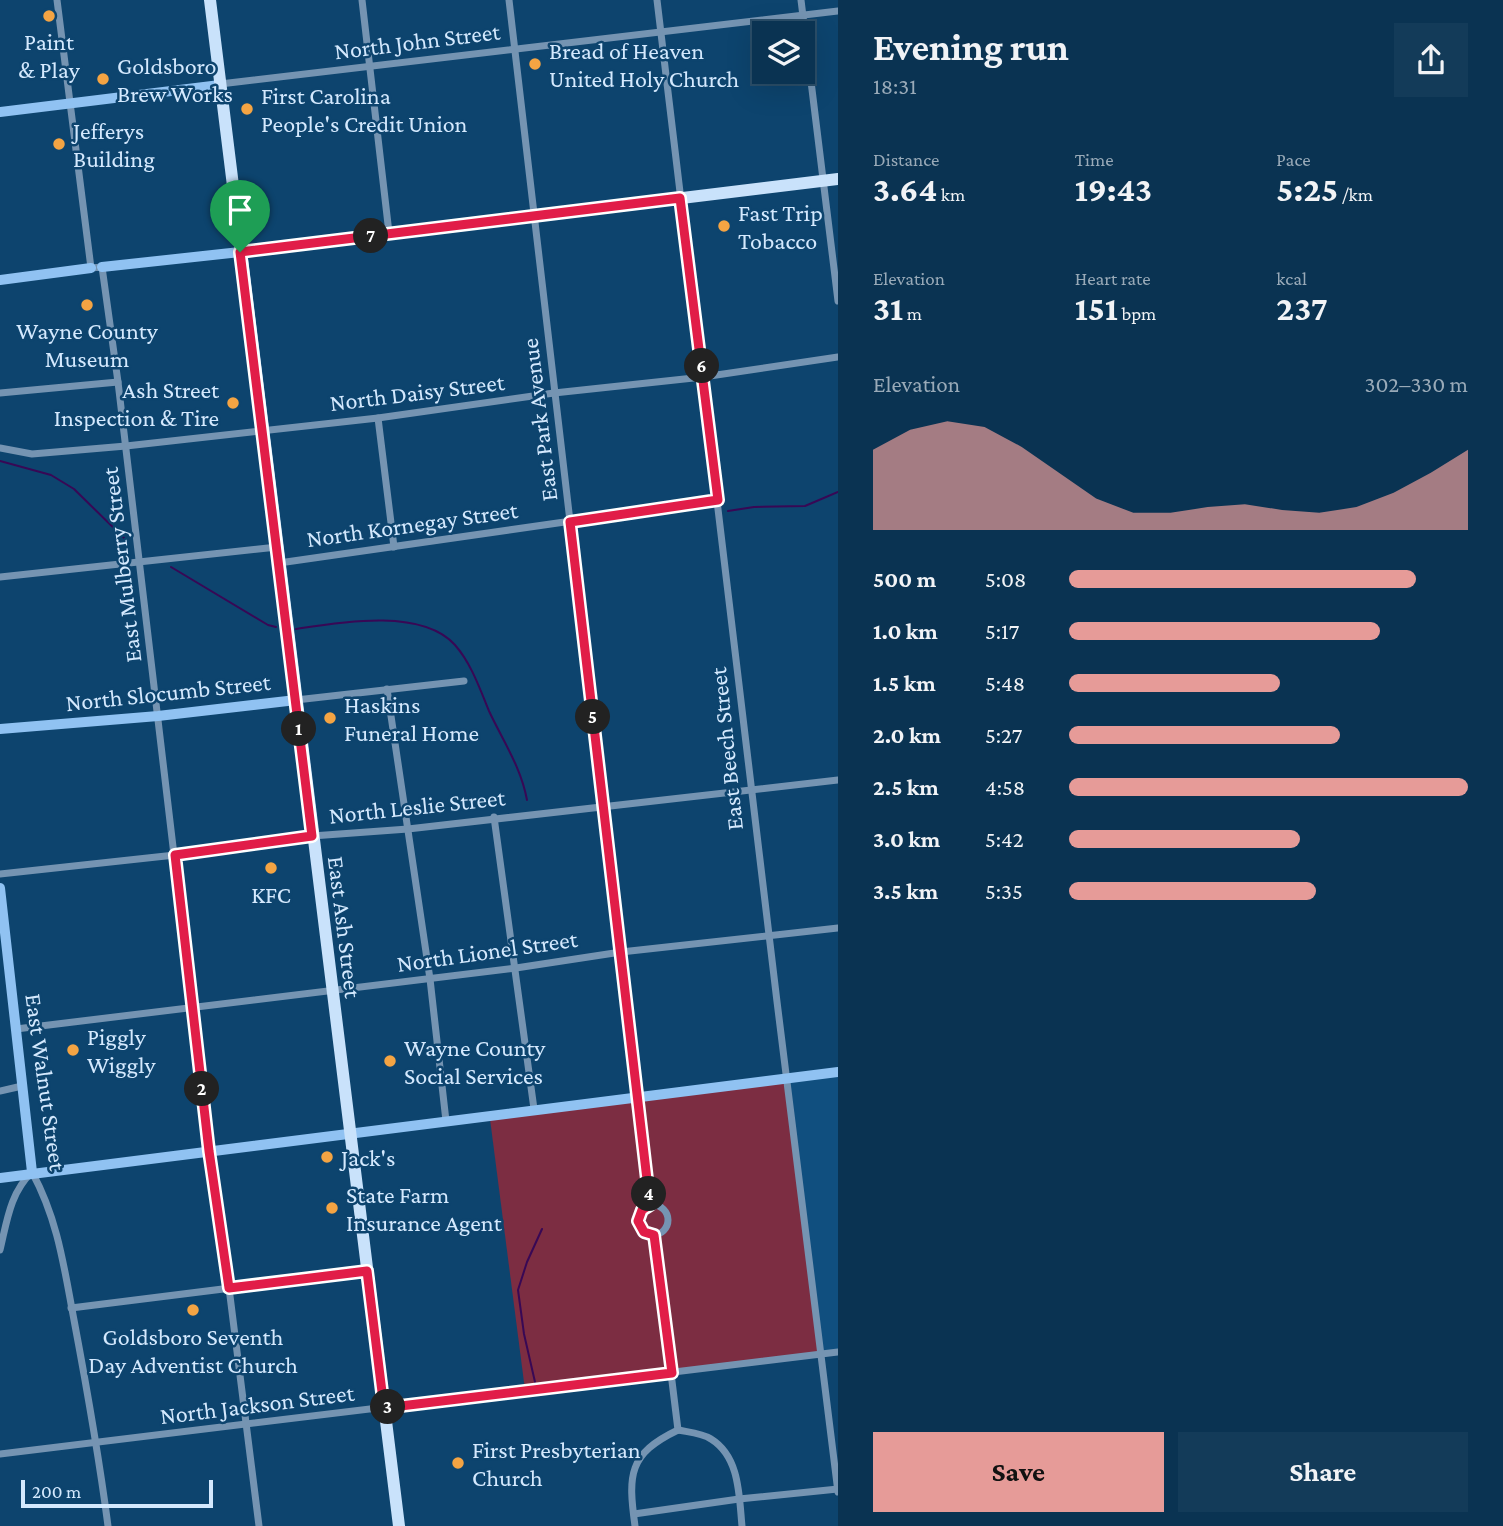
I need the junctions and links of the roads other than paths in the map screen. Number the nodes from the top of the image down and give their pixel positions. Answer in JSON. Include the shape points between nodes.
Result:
{"nodes":[{"id":1,"x":57,"y":0,"type":"edge"},
{"id":2,"x":210,"y":0,"type":"edge"},
{"id":3,"x":362,"y":0,"type":"edge"},
{"id":4,"x":509,"y":0,"type":"edge"},
{"id":5,"x":657,"y":0,"type":"edge"},
{"id":6,"x":801,"y":0,"type":"edge"},
{"id":7,"x":838,"y":11,"type":"edge"},
{"id":8,"x":803,"y":15,"type":"junction"},
{"id":9,"x":661,"y":32,"type":"junction"},
{"id":10,"x":515,"y":50,"type":"junction"},
{"id":11,"x":369,"y":67,"type":"junction"},
{"id":12,"x":220,"y":85,"type":"junction"},
{"id":13,"x":71,"y":103,"type":"junction"},
{"id":14,"x":0,"y":112,"type":"edge"},
{"id":15,"x":838,"y":179,"type":"edge"},
{"id":16,"x":822,"y":181,"type":"junction"},
{"id":17,"x":680,"y":198,"type":"junction"},
{"id":18,"x":534,"y":215,"type":"junction"},
{"id":19,"x":389,"y":233,"type":"junction"},
{"id":20,"x":240,"y":252,"type":"junction"},
{"id":21,"x":97,"y":267,"type":"junction"},
{"id":22,"x":0,"y":280,"type":"edge"},
{"id":23,"x":838,"y":302,"type":"edge"},
{"id":24,"x":838,"y":357,"type":"edge"},
{"id":25,"x":703,"y":377,"type":"junction"},
{"id":26,"x":118,"y":383,"type":"junction"},
{"id":27,"x":0,"y":393,"type":"edge"},
{"id":28,"x":554,"y":393,"type":"junction"},
{"id":29,"x":378,"y":418,"type":"junction"},
{"id":30,"x":262,"y":430,"type":"junction"},
{"id":31,"x":126,"y":446,"type":"junction"},
{"id":32,"x":0,"y":448,"type":"edge"},
{"id":33,"x":718,"y":500,"type":"junction"},
{"id":34,"x":570,"y":522,"type":"junction"},
{"id":35,"x":277,"y":547,"type":"junction"},
{"id":36,"x":394,"y":547,"type":"junction"},
{"id":37,"x":140,"y":562,"type":"junction"},
{"id":38,"x":279,"y":563,"type":"junction"},
{"id":39,"x":0,"y":577,"type":"edge"},
{"id":40,"x":464,"y":681,"type":"dead end"},
{"id":41,"x":387,"y":689,"type":"junction"},
{"id":42,"x":296,"y":700,"type":"junction"},
{"id":43,"x":158,"y":716,"type":"junction"},
{"id":44,"x":0,"y":729,"type":"edge"},
{"id":45,"x":838,"y":780,"type":"edge"},
{"id":46,"x":750,"y":790,"type":"junction"},
{"id":47,"x":604,"y":807,"type":"junction"},
{"id":48,"x":494,"y":817,"type":"junction"},
{"id":49,"x":408,"y":829,"type":"junction"},
{"id":50,"x":312,"y":836,"type":"junction"},
{"id":51,"x":175,"y":855,"type":"junction"},
{"id":52,"x":0,"y":874,"type":"edge"},
{"id":53,"x":0,"y":888,"type":"edge"},
{"id":54,"x":838,"y":928,"type":"edge"},
{"id":55,"x":768,"y":936,"type":"junction"},
{"id":56,"x":621,"y":952,"type":"junction"},
{"id":57,"x":516,"y":968,"type":"junction"},
{"id":58,"x":430,"y":979,"type":"junction"},
{"id":59,"x":332,"y":991,"type":"junction"},
{"id":60,"x":191,"y":1007,"type":"junction"},
{"id":61,"x":16,"y":1028,"type":"junction"},
{"id":62,"x":838,"y":1072,"type":"edge"},
{"id":63,"x":786,"y":1078,"type":"junction"},
{"id":64,"x":22,"y":1086,"type":"junction"},
{"id":65,"x":0,"y":1091,"type":"edge"},
{"id":66,"x":639,"y":1097,"type":"junction"},
{"id":67,"x":534,"y":1109,"type":"junction"},
{"id":68,"x":446,"y":1121,"type":"junction"},
{"id":69,"x":351,"y":1133,"type":"junction"},
{"id":70,"x":209,"y":1151,"type":"junction"},
{"id":71,"x":32,"y":1172,"type":"junction"},
{"id":72,"x":0,"y":1178,"type":"edge"},
{"id":73,"x":650,"y":1205,"type":"junction"},
{"id":74,"x":654,"y":1235,"type":"junction"},
{"id":75,"x":0,"y":1250,"type":"edge"},
{"id":76,"x":367,"y":1271,"type":"junction"},
{"id":77,"x":229,"y":1288,"type":"junction"},
{"id":78,"x":71,"y":1308,"type":"junction"},
{"id":79,"x":838,"y":1352,"type":"edge"},
{"id":80,"x":821,"y":1354,"type":"junction"},
{"id":81,"x":672,"y":1373,"type":"junction"},
{"id":82,"x":384,"y":1408,"type":"junction"},
{"id":83,"x":247,"y":1425,"type":"junction"},
{"id":84,"x":678,"y":1430,"type":"junction"},
{"id":85,"x":97,"y":1443,"type":"junction"},
{"id":86,"x":0,"y":1454,"type":"edge"},
{"id":87,"x":838,"y":1490,"type":"edge"},
{"id":88,"x":739,"y":1499,"type":"junction"},
{"id":89,"x":634,"y":1514,"type":"junction"},
{"id":90,"x":108,"y":1526,"type":"edge"},
{"id":91,"x":259,"y":1526,"type":"edge"},
{"id":92,"x":399,"y":1526,"type":"edge"},
{"id":93,"x":635,"y":1526,"type":"edge"},
{"id":94,"x":742,"y":1526,"type":"edge"}],
"edges":[{"from":1,"to":13,"type":"street","name":"East Mulberry Street"},
{"from":2,"to":12,"type":"main road","name":"East Ash Street"},
{"from":3,"to":11,"type":"street"},
{"from":4,"to":10,"type":"street","name":"East Park Avenue"},
{"from":5,"to":9,"type":"street","name":"East Beech Street"},
{"from":6,"to":8,"type":"street"},
{"from":7,"to":8,"type":"street","name":"North John Street"},
{"from":8,"to":9,"type":"street","name":"North John Street"},
{"from":8,"to":16,"type":"street"},
{"from":9,"to":10,"type":"street","name":"North John Street"},
{"from":9,"to":17,"type":"street","name":"East Beech Street"},
{"from":10,"to":11,"type":"street","name":"North John Street"},
{"from":10,"to":18,"type":"street","name":"East Park Avenue"},
{"from":11,"to":12,"type":"street","name":"North John Street"},
{"from":11,"to":19,"type":"street"},
{"from":12,"to":13,"type":"street","name":"North John Street"},
{"from":12,"to":20,"type":"main road","name":"East Ash Street"},
{"from":13,"to":14,"type":"street","name":"North John Street"},
{"from":13,"to":21,"type":"street","name":"East Mulberry Street"},
{"from":15,"to":16,"type":"main road"},
{"from":16,"to":17,"type":"main road"},
{"from":16,"to":23,"type":"street"},
{"from":17,"to":18,"type":"main road"},
{"from":17,"to":25,"type":"street","name":"East Beech Street"},
{"from":18,"to":19,"type":"main road"},
{"from":18,"to":28,"type":"street","name":"East Park Avenue"},
{"from":19,"to":20,"type":"main road"},
{"from":20,"to":21,"type":"street"},
{"from":20,"to":30,"type":"main road","name":"East Ash Street"},
{"from":21,"to":22,"type":"street"},
{"from":21,"to":26,"type":"street","name":"East Mulberry Street"},
{"from":24,"to":25,"type":"street","name":"North Daisy Street"},
{"from":25,"to":28,"type":"street","name":"North Daisy Street"},
{"from":25,"to":33,"type":"street","name":"East Beech Street"},
{"from":26,"to":27,"type":"street"},
{"from":26,"to":31,"type":"street","name":"East Mulberry Street"},
{"from":28,"to":29,"type":"street","name":"North Daisy Street"},
{"from":28,"to":34,"type":"street","name":"East Park Avenue"},
{"from":29,"to":30,"type":"street","name":"North Daisy Street"},
{"from":29,"to":36,"type":"street"},
{"from":30,"to":31,"type":"street","name":"North Daisy Street"},
{"from":30,"to":35,"type":"main road","name":"East Ash Street"},
{"from":31,"to":32,"type":"street","name":"North Daisy Street","via":[[32,454]]},
{"from":31,"to":37,"type":"street","name":"East Mulberry Street"},
{"from":33,"to":34,"type":"street","name":"North Kornegay Street"},
{"from":33,"to":46,"type":"street","name":"East Beech Street"},
{"from":34,"to":36,"type":"street","name":"North Kornegay Street"},
{"from":34,"to":47,"type":"street","name":"East Park Avenue"},
{"from":35,"to":37,"type":"street","name":"North Kornegay Street"},
{"from":35,"to":38,"type":"main road","name":"East Ash Street"},
{"from":36,"to":38,"type":"street","name":"North Kornegay Street"},
{"from":37,"to":39,"type":"street","name":"North Kornegay Street"},
{"from":37,"to":43,"type":"street","name":"East Mulberry Street"},
{"from":38,"to":42,"type":"main road","name":"East Ash Street"},
{"from":40,"to":41,"type":"street","name":"North Slocumb Street"},
{"from":41,"to":42,"type":"street","name":"North Slocumb Street"},
{"from":41,"to":49,"type":"street"},
{"from":42,"to":43,"type":"street","name":"North Slocumb Street"},
{"from":42,"to":50,"type":"main road","name":"East Ash Street"},
{"from":43,"to":44,"type":"street","name":"North Slocumb Street"},
{"from":43,"to":51,"type":"street","name":"East Mulberry Street"},
{"from":45,"to":46,"type":"street","name":"North Leslie Street"},
{"from":46,"to":47,"type":"street","name":"North Leslie Street"},
{"from":46,"to":55,"type":"street","name":"East Beech Street"},
{"from":47,"to":48,"type":"street","name":"North Leslie Street"},
{"from":47,"to":56,"type":"street","name":"East Park Avenue"},
{"from":48,"to":49,"type":"street","name":"North Leslie Street"},
{"from":48,"to":57,"type":"street"},
{"from":49,"to":50,"type":"street","name":"North Leslie Street"},
{"from":49,"to":58,"type":"street"},
{"from":50,"to":51,"type":"street","name":"North Leslie Street"},
{"from":50,"to":59,"type":"main road","name":"East Ash Street"},
{"from":51,"to":52,"type":"street","name":"North Leslie Street"},
{"from":51,"to":60,"type":"street","name":"East Mulberry Street"},
{"from":53,"to":61,"type":"street","name":"East Walnut Street"},
{"from":54,"to":55,"type":"street","name":"North Lionel Street"},
{"from":55,"to":56,"type":"street","name":"North Lionel Street"},
{"from":55,"to":63,"type":"street","name":"East Beech Street"},
{"from":56,"to":57,"type":"street","name":"North Lionel Street"},
{"from":56,"to":66,"type":"street","name":"East Park Avenue"},
{"from":57,"to":58,"type":"street","name":"North Lionel Street"},
{"from":57,"to":67,"type":"street"},
{"from":58,"to":59,"type":"street","name":"North Lionel Street"},
{"from":58,"to":68,"type":"street"},
{"from":59,"to":60,"type":"street","name":"North Lionel Street"},
{"from":59,"to":69,"type":"main road","name":"East Ash Street"},
{"from":60,"to":61,"type":"street","name":"North Lionel Street"},
{"from":60,"to":70,"type":"street","name":"East Mulberry Street"},
{"from":61,"to":64,"type":"street","name":"East Walnut Street"},
{"from":62,"to":63,"type":"street"},
{"from":63,"to":66,"type":"street"},
{"from":63,"to":80,"type":"street","name":"East Beech Street"},
{"from":64,"to":65,"type":"street"},
{"from":64,"to":71,"type":"street","name":"East Walnut Street"},
{"from":66,"to":67,"type":"street"},
{"from":66,"to":73,"type":"street","name":"East Park Avenue"},
{"from":67,"to":68,"type":"street"},
{"from":68,"to":69,"type":"street"},
{"from":69,"to":70,"type":"street"},
{"from":69,"to":76,"type":"main road","name":"East Ash Street"},
{"from":70,"to":71,"type":"street"},
{"from":70,"to":77,"type":"street","name":"East Mulberry Street"},
{"from":71,"to":72,"type":"street"},
{"from":71,"to":75,"type":"street","via":[[20,1183]]},
{"from":71,"to":78,"type":"street","name":"East Walnut Street","via":[[58,1233]]},
{"from":73,"to":74,"type":"street","name":"East Park Avenue","via":[[638,1221],[644,1232]]},
{"from":73,"to":74,"type":"street","name":"East Park Avenue","via":[[662,1209],[667,1219],[663,1230]]},
{"from":74,"to":81,"type":"street","name":"East Park Avenue"},
{"from":76,"to":77,"type":"street"},
{"from":76,"to":82,"type":"main road","name":"East Ash Street"},
{"from":77,"to":78,"type":"street"},
{"from":77,"to":83,"type":"street","name":"East Mulberry Street"},
{"from":78,"to":85,"type":"street","name":"East Walnut Street"},
{"from":79,"to":80,"type":"street","name":"North Jackson Street"},
{"from":80,"to":81,"type":"street","name":"North Jackson Street"},
{"from":80,"to":87,"type":"street","name":"East Beech Street"},
{"from":81,"to":82,"type":"street","name":"North Jackson Street"},
{"from":81,"to":84,"type":"street","name":"East Park Avenue"},
{"from":82,"to":83,"type":"street","name":"North Jackson Street"},
{"from":82,"to":92,"type":"main road","name":"East Ash Street"},
{"from":83,"to":85,"type":"street","name":"North Jackson Street"},
{"from":83,"to":91,"type":"street","name":"East Mulberry Street"},
{"from":84,"to":88,"type":"street","via":[[710,1438],[725,1454],[735,1470]]},
{"from":84,"to":89,"type":"street","via":[[645,1450],[637,1464],[631,1480]]},
{"from":85,"to":86,"type":"street","name":"North Jackson Street"},
{"from":85,"to":90,"type":"street","name":"East Walnut Street"},
{"from":87,"to":88,"type":"street"},
{"from":88,"to":89,"type":"street"},
{"from":88,"to":94,"type":"street"},
{"from":89,"to":93,"type":"street"}]}
